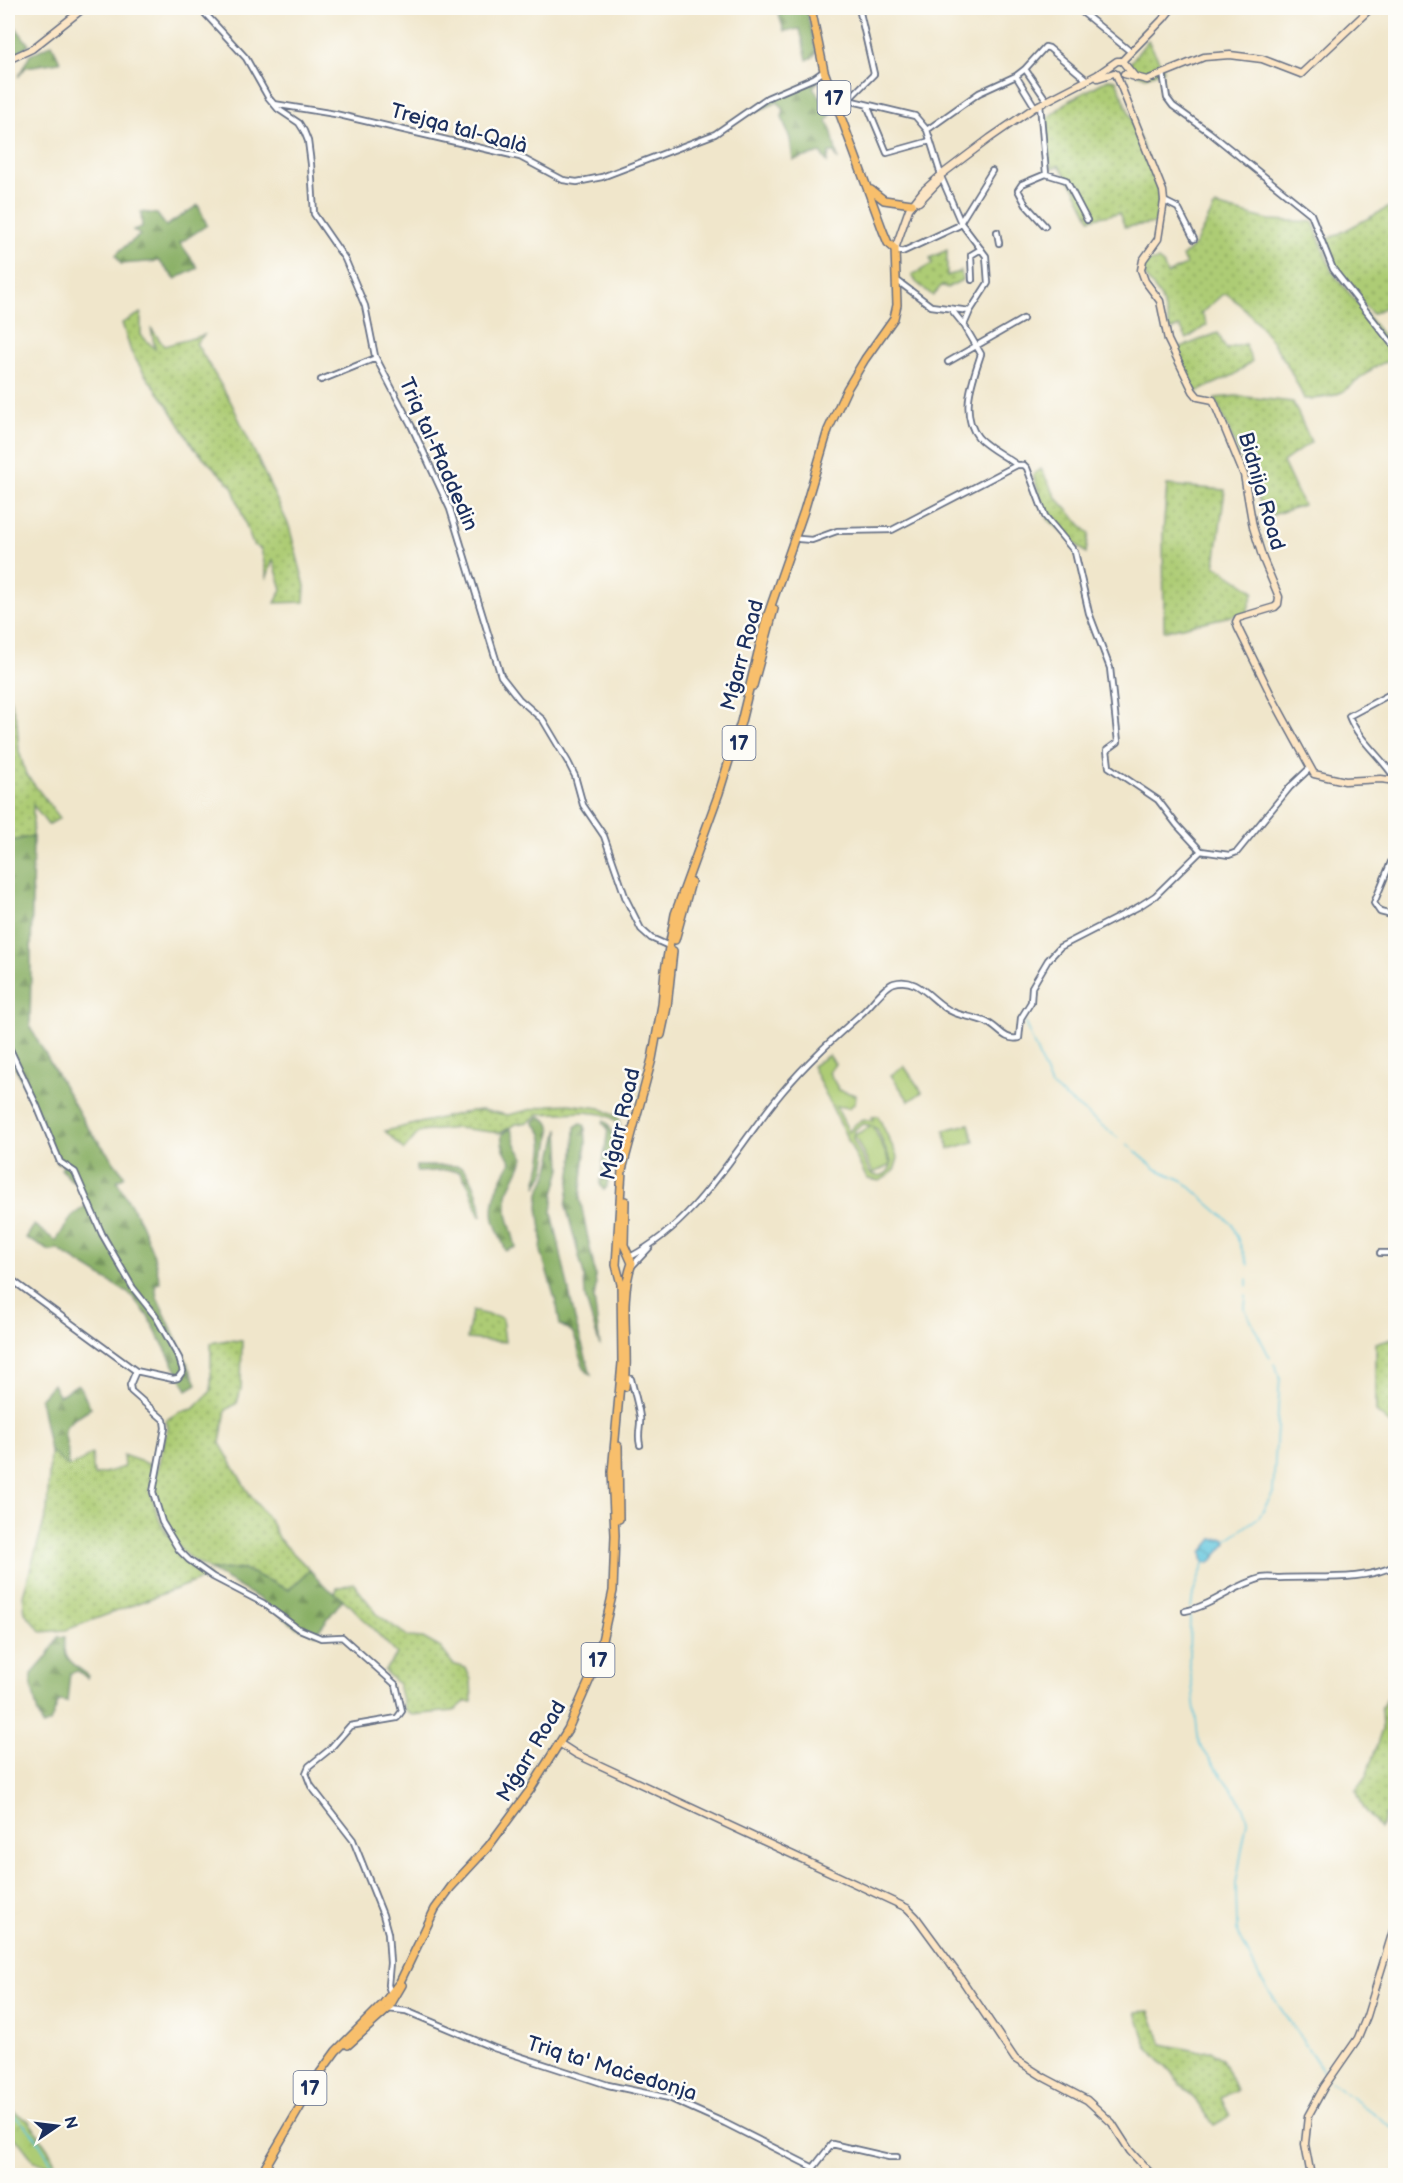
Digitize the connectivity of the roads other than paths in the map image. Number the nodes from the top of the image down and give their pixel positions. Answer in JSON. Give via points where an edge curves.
{"nodes":[{"id":1,"x":84,"y":8,"type":"edge"},
{"id":2,"x":200,"y":8,"type":"edge"},
{"id":3,"x":811,"y":8,"type":"edge"},
{"id":4,"x":859,"y":8,"type":"edge"},
{"id":5,"x":1079,"y":8,"type":"edge"},
{"id":6,"x":1172,"y":8,"type":"edge"},
{"id":7,"x":1371,"y":8,"type":"edge"},
{"id":8,"x":1131,"y":52,"type":"junction"},
{"id":9,"x":8,"y":60,"type":"edge"},
{"id":10,"x":1113,"y":64,"type":"junction"},
{"id":11,"x":1125,"y":64,"type":"junction"},
{"id":12,"x":1025,"y":69,"type":"junction"},
{"id":13,"x":824,"y":71,"type":"junction"},
{"id":14,"x":1163,"y":73,"type":"junction"},
{"id":15,"x":1119,"y":74,"type":"junction"},
{"id":16,"x":1016,"y":76,"type":"junction"},
{"id":17,"x":1136,"y":78,"type":"junction"},
{"id":18,"x":1087,"y":80,"type":"junction"},
{"id":19,"x":848,"y":100,"type":"junction"},
{"id":20,"x":1047,"y":100,"type":"junction"},
{"id":21,"x":835,"y":102,"type":"junction"},
{"id":22,"x":274,"y":104,"type":"junction"},
{"id":23,"x":867,"y":105,"type":"junction"},
{"id":24,"x":1039,"y":106,"type":"junction"},
{"id":25,"x":927,"y":130,"type":"junction"},
{"id":26,"x":930,"y":141,"type":"junction"},
{"id":27,"x":992,"y":171,"type":"dead end"},
{"id":28,"x":1046,"y":174,"type":"junction"},
{"id":29,"x":942,"y":177,"type":"junction"},
{"id":30,"x":867,"y":186,"type":"junction"},
{"id":31,"x":884,"y":200,"type":"junction"},
{"id":32,"x":1164,"y":201,"type":"junction"},
{"id":33,"x":912,"y":204,"type":"junction"},
{"id":34,"x":875,"y":209,"type":"junction"},
{"id":35,"x":1087,"y":220,"type":"dead end"},
{"id":36,"x":961,"y":223,"type":"junction"},
{"id":37,"x":1044,"y":226,"type":"dead end"},
{"id":38,"x":997,"y":232,"type":"dead end"},
{"id":39,"x":1194,"y":239,"type":"dead end"},
{"id":40,"x":999,"y":243,"type":"dead end"},
{"id":41,"x":981,"y":249,"type":"junction"},
{"id":42,"x":896,"y":250,"type":"junction"},
{"id":43,"x":972,"y":280,"type":"dead end"},
{"id":44,"x":899,"y":282,"type":"junction"},
{"id":45,"x":951,"y":309,"type":"junction"},
{"id":46,"x":970,"y":310,"type":"junction"},
{"id":47,"x":1023,"y":319,"type":"dead end"},
{"id":48,"x":964,"y":325,"type":"junction"},
{"id":49,"x":975,"y":346,"type":"junction"},
{"id":50,"x":1395,"y":349,"type":"edge"},
{"id":51,"x":376,"y":358,"type":"junction"},
{"id":52,"x":948,"y":362,"type":"dead end"},
{"id":53,"x":321,"y":380,"type":"dead end"},
{"id":54,"x":1017,"y":465,"type":"junction"},
{"id":55,"x":799,"y":538,"type":"junction"},
{"id":56,"x":1395,"y":692,"type":"edge"},
{"id":57,"x":1309,"y":769,"type":"junction"},
{"id":58,"x":1395,"y":781,"type":"edge"},
{"id":59,"x":1395,"y":850,"type":"edge"},
{"id":60,"x":1201,"y":851,"type":"junction"},
{"id":61,"x":1395,"y":916,"type":"edge"},
{"id":62,"x":669,"y":946,"type":"junction"},
{"id":63,"x":8,"y":1046,"type":"edge"},
{"id":64,"x":624,"y":1239,"type":"junction"},
{"id":65,"x":655,"y":1241,"type":"junction"},
{"id":66,"x":638,"y":1253,"type":"junction"},
{"id":67,"x":1380,"y":1253,"type":"dead end"},
{"id":68,"x":1395,"y":1253,"type":"edge"},
{"id":69,"x":629,"y":1256,"type":"junction"},
{"id":70,"x":618,"y":1259,"type":"junction"},
{"id":71,"x":618,"y":1268,"type":"junction"},
{"id":72,"x":630,"y":1268,"type":"junction"},
{"id":73,"x":8,"y":1277,"type":"edge"},
{"id":74,"x":135,"y":1373,"type":"junction"},
{"id":75,"x":626,"y":1378,"type":"junction"},
{"id":76,"x":640,"y":1445,"type":"dead end"},
{"id":77,"x":1395,"y":1566,"type":"edge"},
{"id":78,"x":1185,"y":1611,"type":"dead end"},
{"id":79,"x":562,"y":1745,"type":"junction"},
{"id":80,"x":1395,"y":1921,"type":"edge"},
{"id":81,"x":392,"y":1997,"type":"junction"},
{"id":82,"x":388,"y":2009,"type":"junction"},
{"id":83,"x":398,"y":2009,"type":"junction"},
{"id":84,"x":897,"y":2157,"type":"dead end"},
{"id":85,"x":812,"y":2167,"type":"junction"},
{"id":86,"x":262,"y":2175,"type":"edge"},
{"id":87,"x":807,"y":2175,"type":"edge"},
{"id":88,"x":1153,"y":2175,"type":"edge"},
{"id":89,"x":1311,"y":2175,"type":"edge"}],
"edges":[{"from":1,"to":9,"type":"street","via":[[32,49]]},
{"from":2,"to":22,"type":"street","name":"Triq tal-Ħaddedin","via":[[246,58]]},
{"from":3,"to":13,"type":"main road","number":"17"},
{"from":4,"to":19,"type":"street","via":[[874,74]]},
{"from":5,"to":8,"type":"street"},
{"from":6,"to":8,"type":"street"},
{"from":7,"to":14,"type":"street","via":[[1301,74],[1262,59],[1230,55],[1204,57]]},
{"from":8,"to":11,"type":"street"},
{"from":10,"to":11,"type":"street"},
{"from":10,"to":15,"type":"street","name":"Bidnija Road"},
{"from":10,"to":18,"type":"street"},
{"from":11,"to":15,"type":"street"},
{"from":11,"to":17,"type":"street"},
{"from":12,"to":16,"type":"street"},
{"from":12,"to":18,"type":"street","via":[[1049,48]]},
{"from":12,"to":20,"type":"street"},
{"from":13,"to":21,"type":"main road","number":"17"},
{"from":13,"to":22,"type":"street","name":"Trejqa tal-Qalà","via":[[767,98],[715,134],[602,177],[577,182],[563,180],[520,157],[335,114]]},
{"from":14,"to":17,"type":"street","via":[[1147,80]]},
{"from":14,"to":50,"type":"street","via":[[1167,98],[1173,106],[1311,214],[1332,269]]},
{"from":15,"to":17,"type":"street"},
{"from":15,"to":24,"type":"street","via":[[1102,76]]},
{"from":15,"to":32,"type":"street","name":"Bidnija Road"},
{"from":16,"to":24,"type":"street"},
{"from":16,"to":25,"type":"street","via":[[979,93]]},
{"from":18,"to":20,"type":"street"},
{"from":19,"to":21,"type":"street"},
{"from":19,"to":23,"type":"street"},
{"from":20,"to":24,"type":"street"},
{"from":21,"to":30,"type":"main road","number":"17"},
{"from":22,"to":51,"type":"street","name":"Triq tal-Ħaddedin","via":[[304,130],[312,164],[314,214],[350,270],[365,306]]},
{"from":23,"to":25,"type":"street","via":[[915,116]]},
{"from":23,"to":26,"type":"street","via":[[887,153]]},
{"from":24,"to":28,"type":"street"},
{"from":24,"to":29,"type":"street","via":[[990,138]]},
{"from":25,"to":26,"type":"street"},
{"from":26,"to":29,"type":"street"},
{"from":27,"to":36,"type":"street"},
{"from":28,"to":35,"type":"street","via":[[1066,180]]},
{"from":28,"to":37,"type":"street","via":[[1022,184],[1018,190]]},
{"from":29,"to":33,"type":"street"},
{"from":29,"to":36,"type":"street"},
{"from":29,"to":42,"type":"street","via":[[908,216]]},
{"from":30,"to":31,"type":"main road","number":"17"},
{"from":30,"to":34,"type":"main road","number":"17"},
{"from":31,"to":33,"type":"main road"},
{"from":31,"to":34,"type":"main road"},
{"from":32,"to":39,"type":"street","via":[[1178,207]]},
{"from":32,"to":57,"type":"street","name":"Bidnija Road","via":[[1158,239],[1143,260],[1142,274],[1160,301],[1168,340],[1191,387],[1196,396],[1214,401],[1242,467],[1253,527],[1279,600],[1275,607],[1238,618],[1237,624]]},
{"from":33,"to":42,"type":"street","via":[[902,223]]},
{"from":34,"to":42,"type":"main road","number":"17","via":[[888,243]]},
{"from":36,"to":41,"type":"street"},
{"from":36,"to":42,"type":"street","via":[[902,252]]},
{"from":38,"to":40,"type":"street"},
{"from":41,"to":43,"type":"street","via":[[971,255]]},
{"from":41,"to":46,"type":"street","via":[[986,256],[988,283]]},
{"from":42,"to":44,"type":"main road","name":"Mġarr Road","number":"17"},
{"from":42,"to":62,"type":"main road","name":"Mġarr Road","number":"17","via":[[894,318],[847,389],[828,430],[766,620],[719,793],[675,914]]},
{"from":44,"to":45,"type":"street","via":[[931,306]]},
{"from":44,"to":55,"type":"main road","name":"Mġarr Road","number":"17","via":[[897,319],[851,391],[832,431]]},
{"from":45,"to":46,"type":"street"},
{"from":45,"to":48,"type":"street"},
{"from":46,"to":48,"type":"street"},
{"from":47,"to":49,"type":"street"},
{"from":48,"to":49,"type":"street"},
{"from":49,"to":52,"type":"street"},
{"from":49,"to":54,"type":"street","via":[[981,354],[969,393],[973,426],[979,438]]},
{"from":51,"to":53,"type":"street"},
{"from":51,"to":62,"type":"street","name":"Triq tal-Ħaddedin","via":[[450,509],[501,676],[543,720],[568,762],[583,805],[604,836],[640,929]]},
{"from":54,"to":55,"type":"street","via":[[892,530],[837,531],[812,540]]},
{"from":54,"to":60,"type":"street","via":[[1027,468],[1045,516],[1075,552],[1089,614],[1111,673],[1118,742],[1107,750],[1109,767],[1158,800]]},
{"from":55,"to":64,"type":"main road","name":"Mġarr Road","number":"17","via":[[776,600],[732,765],[673,947],[656,1060],[627,1171]]},
{"from":56,"to":58,"type":"street","via":[[1349,716]]},
{"from":57,"to":58,"type":"street","via":[[1314,774],[1345,781]]},
{"from":57,"to":60,"type":"street","via":[[1237,852],[1229,855]]},
{"from":59,"to":61,"type":"street","via":[[1374,903],[1380,912]]},
{"from":60,"to":65,"type":"street","via":[[1138,908],[1060,947],[1032,987],[1031,1002],[1021,1018],[1017,1039],[986,1022],[950,1011],[913,983],[893,983],[821,1048],[783,1091],[706,1194]]},
{"from":62,"to":70,"type":"main road","name":"Mġarr Road","number":"17","via":[[652,1059],[622,1170]]},
{"from":63,"to":74,"type":"street","via":[[60,1162],[75,1173],[102,1234],[133,1288],[156,1317],[183,1371],[173,1379]]},
{"from":64,"to":66,"type":"street","via":[[630,1250]]},
{"from":64,"to":69,"type":"main road","name":"Mġarr Road","number":"17"},
{"from":65,"to":66,"type":"street"},
{"from":65,"to":72,"type":"street"},
{"from":66,"to":69,"type":"street"},
{"from":67,"to":68,"type":"street"},
{"from":69,"to":70,"type":"main road"},
{"from":69,"to":72,"type":"main road","name":"Mġarr Road","number":"17"},
{"from":70,"to":71,"type":"main road","name":"Mġarr Road"},
{"from":71,"to":72,"type":"main road","via":[[624,1272]]},
{"from":71,"to":81,"type":"main road","name":"Mġarr Road","number":"17","via":[[622,1363],[612,1472],[613,1591],[597,1663],[568,1729],[549,1760],[510,1819],[435,1909]]},
{"from":72,"to":75,"type":"main road","name":"Mġarr Road","number":"17","via":[[626,1283]]},
{"from":73,"to":74,"type":"street"},
{"from":74,"to":81,"type":"street","via":[[131,1392],[164,1420],[153,1492],[162,1522],[179,1550],[213,1577],[263,1603],[294,1626],[321,1638],[342,1637],[397,1687],[402,1711],[397,1718],[350,1725],[306,1773],[310,1785],[353,1840],[383,1915]]},
{"from":75,"to":76,"type":"street","via":[[631,1379],[639,1414]]},
{"from":75,"to":79,"type":"main road","name":"Mġarr Road","number":"17","via":[[618,1447],[620,1544],[616,1600],[592,1686]]},
{"from":77,"to":78,"type":"street","via":[[1337,1577],[1263,1578]]},
{"from":79,"to":81,"type":"main road","name":"Mġarr Road","number":"17","via":[[515,1819],[438,1910]]},
{"from":79,"to":88,"type":"street","via":[[907,1908],[960,1977],[1015,2060],[1087,2100],[1112,2123],[1130,2151]]},
{"from":80,"to":89,"type":"street","via":[[1358,2038],[1308,2115],[1305,2144]]},
{"from":81,"to":82,"type":"main road","name":"Mġarr Road","number":"17"},
{"from":81,"to":83,"type":"street"},
{"from":81,"to":86,"type":"main road","name":"Mġarr Road","number":"17","via":[[324,2066]]},
{"from":82,"to":83,"type":"street"},
{"from":82,"to":86,"type":"main road","name":"Mġarr Road","number":"17","via":[[329,2067]]},
{"from":83,"to":85,"type":"street","name":"Triq ta' Maċedonja","via":[[494,2048],[608,2085],[669,2098]]},
{"from":84,"to":85,"type":"street","via":[[832,2144]]},
{"from":85,"to":87,"type":"street"}]}
